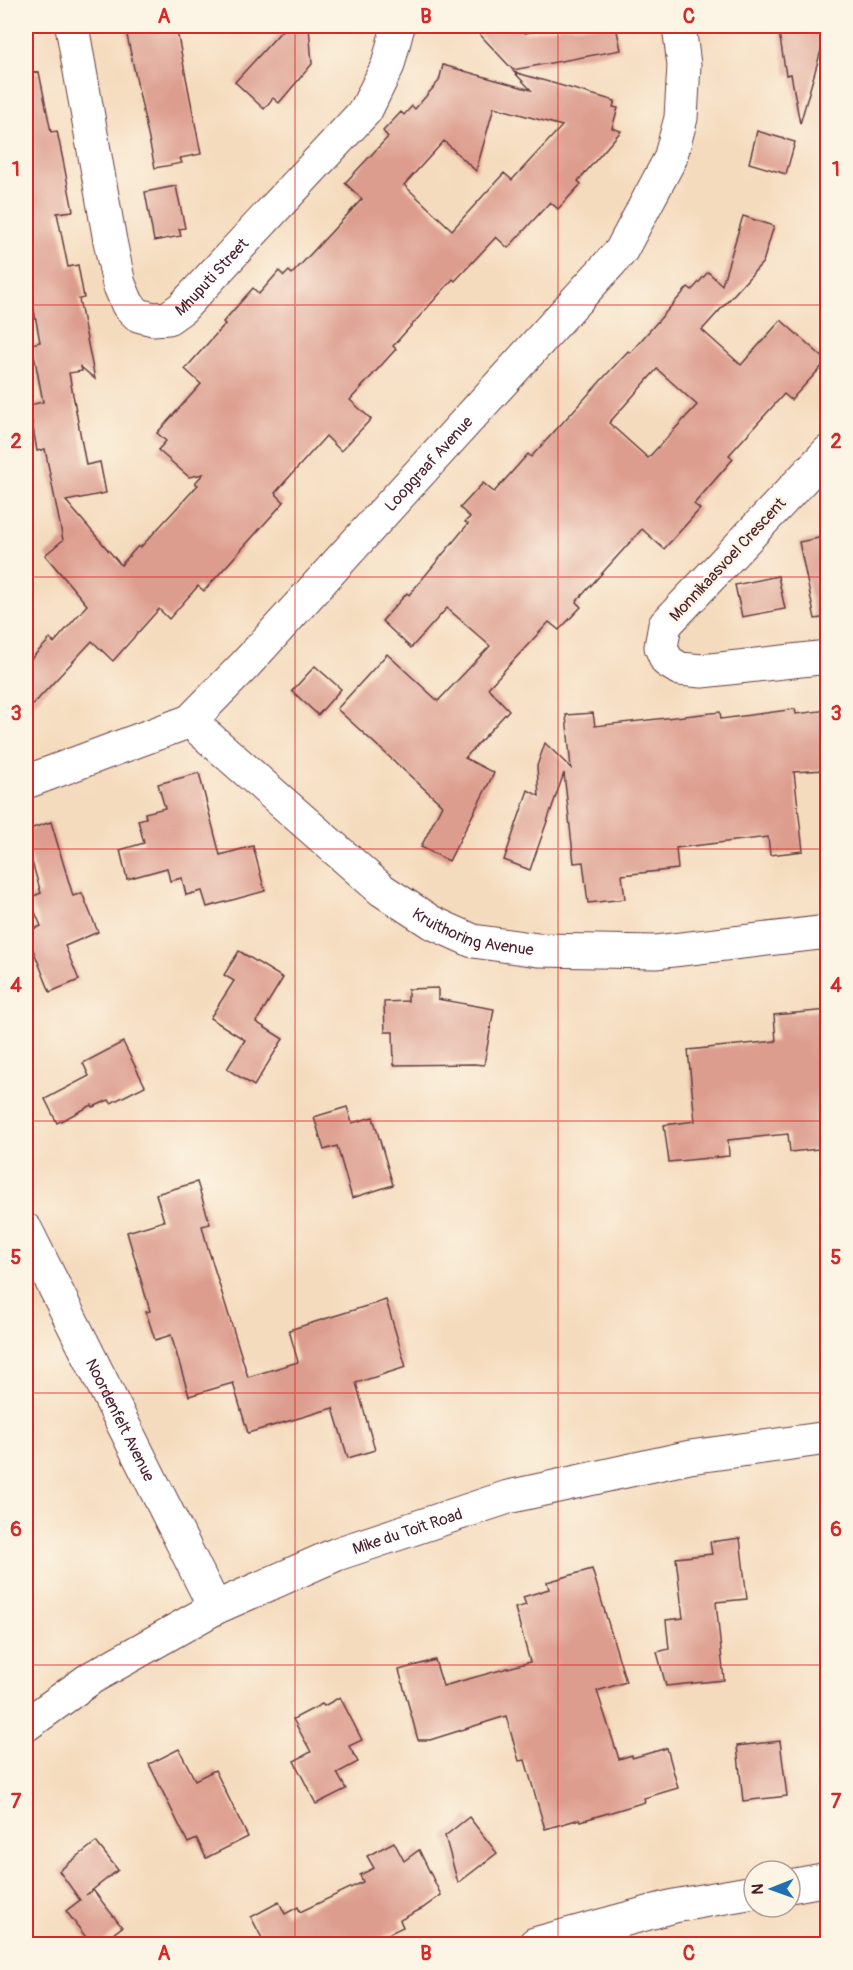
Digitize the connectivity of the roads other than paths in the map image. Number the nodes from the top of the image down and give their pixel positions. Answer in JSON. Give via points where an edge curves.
{"nodes":[{"id":1,"x":72,"y":26,"type":"edge"},
{"id":2,"x":398,"y":26,"type":"edge"},
{"id":3,"x":679,"y":26,"type":"edge"},
{"id":4,"x":828,"y":452,"type":"edge"},
{"id":5,"x":828,"y":657,"type":"edge"},
{"id":6,"x":190,"y":721,"type":"junction"},
{"id":7,"x":26,"y":782,"type":"edge"},
{"id":8,"x":828,"y":932,"type":"edge"},
{"id":9,"x":26,"y":1230,"type":"edge"},
{"id":10,"x":828,"y":1438,"type":"edge"},
{"id":11,"x":215,"y":1608,"type":"junction"},
{"id":12,"x":26,"y":1725,"type":"edge"},
{"id":13,"x":828,"y":1879,"type":"edge"},
{"id":14,"x":802,"y":1884,"type":"edge"},
{"id":15,"x":742,"y":1894,"type":"edge"},
{"id":16,"x":535,"y":1944,"type":"edge"}],
"edges":[{"from":1,"to":2,"type":"street","name":"Mhuputi Street","via":[[119,284],[128,305],[138,315],[153,319],[168,318],[182,308],[366,110],[388,65]]},
{"from":3,"to":6,"type":"street","name":"Loopgraaf Avenue","via":[[684,65],[681,118],[670,159],[621,251]]},
{"from":4,"to":5,"type":"street","name":"Monnikaasvoel Crescent","via":[[665,626],[661,647],[667,660],[680,669],[702,671]]},
{"from":6,"to":7,"type":"street","name":"Loopgraaf Avenue"},
{"from":6,"to":8,"type":"street","name":"Kruithoring Avenue","via":[[382,890],[431,922],[473,941],[538,950],[656,952]]},
{"from":9,"to":11,"type":"street","name":"Noordenfelt Avenue"},
{"from":10,"to":11,"type":"street","name":"Mike du Toit Road","via":[[690,1457],[508,1497],[337,1554]]},
{"from":11,"to":12,"type":"street","name":"Mike du Toit Road","via":[[91,1678]]},
{"from":13,"to":14,"type":"street"},
{"from":15,"to":16,"type":"street","via":[[674,1906]]}]}
